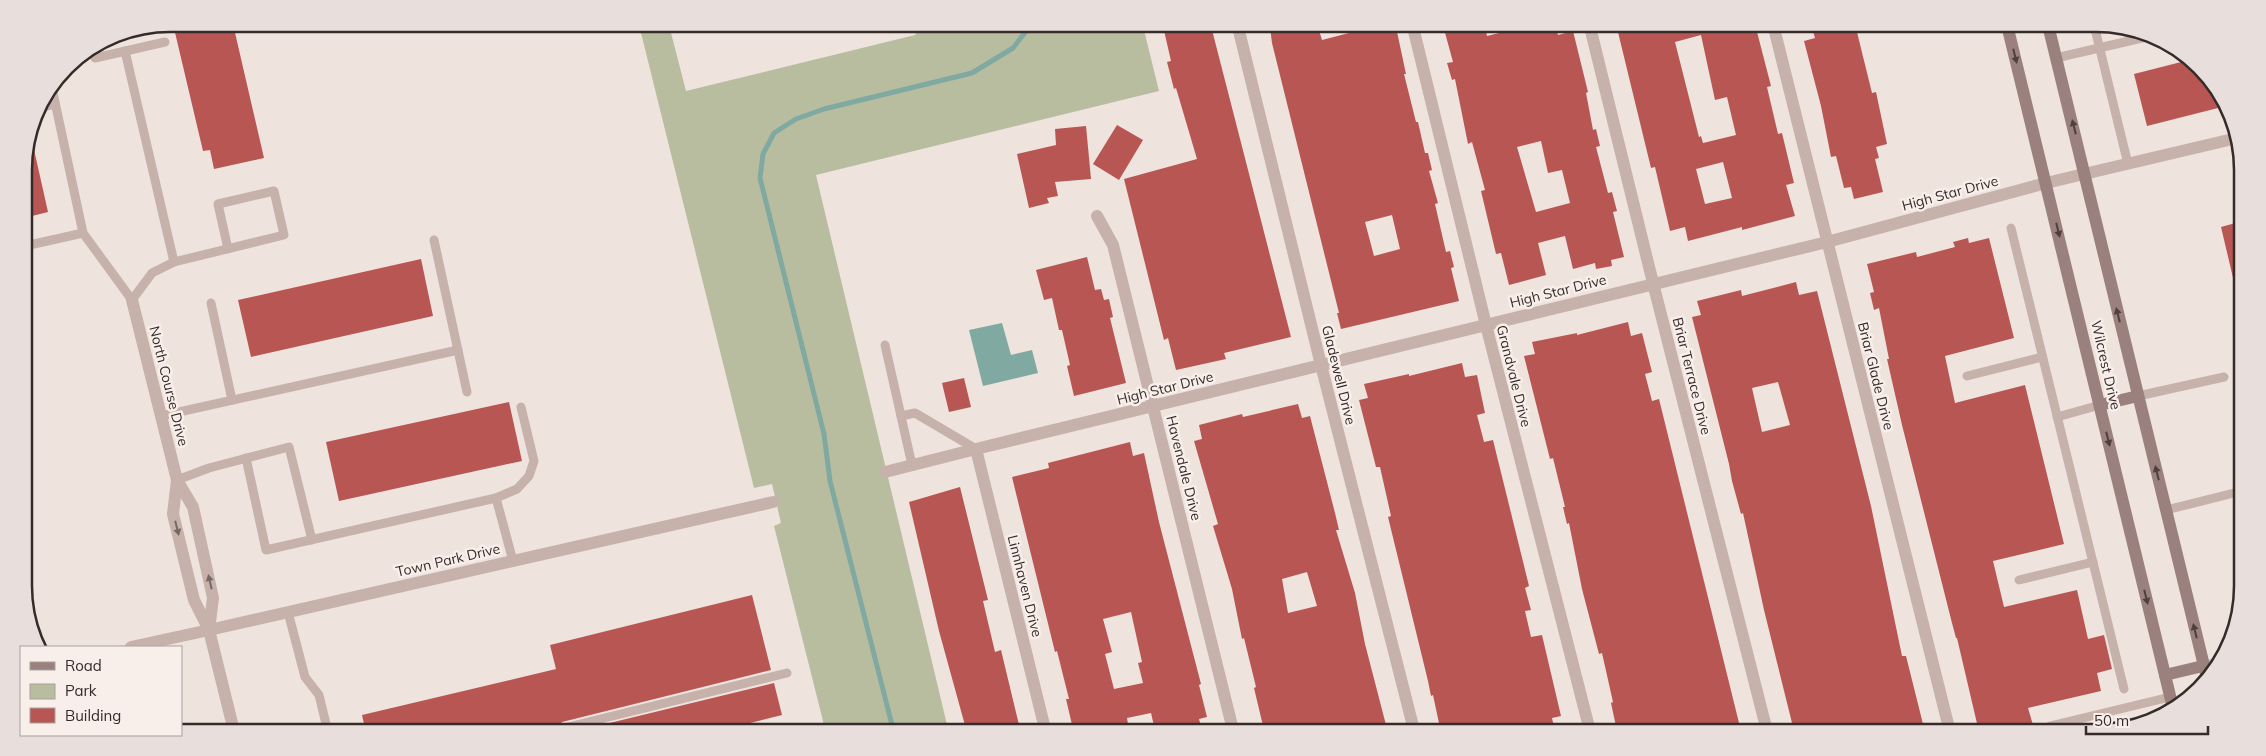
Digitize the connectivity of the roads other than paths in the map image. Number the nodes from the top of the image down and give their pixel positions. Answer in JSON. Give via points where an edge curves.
{"nodes":[{"id":1,"x":1240,"y":33,"type":"edge"},
{"id":2,"x":1414,"y":33,"type":"edge"},
{"id":3,"x":1591,"y":33,"type":"edge"},
{"id":4,"x":1775,"y":33,"type":"edge"},
{"id":5,"x":2009,"y":33,"type":"edge"},
{"id":6,"x":2050,"y":33,"type":"edge"},
{"id":7,"x":2095,"y":33,"type":"edge"},
{"id":8,"x":2137,"y":39,"type":"edge"},
{"id":9,"x":165,"y":42,"type":"dead end"},
{"id":10,"x":2099,"y":48,"type":"junction"},
{"id":11,"x":125,"y":51,"type":"junction"},
{"id":12,"x":95,"y":58,"type":"dead end"},
{"id":13,"x":2056,"y":58,"type":"junction"},
{"id":14,"x":54,"y":98,"type":"edge"},
{"id":15,"x":55,"y":104,"type":"junction"},
{"id":16,"x":49,"y":105,"type":"edge"},
{"id":17,"x":2230,"y":140,"type":"edge"},
{"id":18,"x":2128,"y":164,"type":"junction"},
{"id":19,"x":2085,"y":175,"type":"junction"},
{"id":20,"x":2046,"y":183,"type":"junction"},
{"id":21,"x":1097,"y":216,"type":"dead end"},
{"id":22,"x":2011,"y":228,"type":"dead end"},
{"id":23,"x":84,"y":233,"type":"junction"},
{"id":24,"x":434,"y":240,"type":"dead end"},
{"id":25,"x":1827,"y":242,"type":"junction"},
{"id":26,"x":33,"y":244,"type":"edge"},
{"id":27,"x":228,"y":249,"type":"junction"},
{"id":28,"x":174,"y":262,"type":"junction"},
{"id":29,"x":1653,"y":283,"type":"junction"},
{"id":30,"x":132,"y":300,"type":"junction"},
{"id":31,"x":211,"y":303,"type":"dead end"},
{"id":32,"x":1486,"y":325,"type":"junction"},
{"id":33,"x":885,"y":345,"type":"dead end"},
{"id":34,"x":458,"y":350,"type":"junction"},
{"id":35,"x":2042,"y":357,"type":"junction"},
{"id":36,"x":1321,"y":365,"type":"junction"},
{"id":37,"x":1967,"y":376,"type":"dead end"},
{"id":38,"x":2224,"y":377,"type":"dead end"},
{"id":39,"x":467,"y":392,"type":"dead end"},
{"id":40,"x":2138,"y":396,"type":"junction"},
{"id":41,"x":232,"y":400,"type":"junction"},
{"id":42,"x":2100,"y":405,"type":"junction"},
{"id":43,"x":520,"y":407,"type":"dead end"},
{"id":44,"x":1154,"y":407,"type":"junction"},
{"id":45,"x":161,"y":416,"type":"junction"},
{"id":46,"x":901,"y":416,"type":"junction"},
{"id":47,"x":2057,"y":417,"type":"junction"},
{"id":48,"x":976,"y":449,"type":"junction"},
{"id":49,"x":246,"y":458,"type":"junction"},
{"id":50,"x":912,"y":465,"type":"junction"},
{"id":51,"x":885,"y":472,"type":"dead end"},
{"id":52,"x":176,"y":480,"type":"junction"},
{"id":53,"x":2234,"y":493,"type":"edge"},
{"id":54,"x":496,"y":498,"type":"junction"},
{"id":55,"x":773,"y":502,"type":"dead end"},
{"id":56,"x":2166,"y":510,"type":"junction"},
{"id":57,"x":312,"y":540,"type":"junction"},
{"id":58,"x":513,"y":561,"type":"junction"},
{"id":59,"x":2093,"y":562,"type":"junction"},
{"id":60,"x":2019,"y":580,"type":"dead end"},
{"id":61,"x":288,"y":612,"type":"junction"},
{"id":62,"x":209,"y":630,"type":"junction"},
{"id":63,"x":135,"y":646,"type":"edge"},
{"id":64,"x":2208,"y":665,"type":"edge"},
{"id":65,"x":2204,"y":666,"type":"junction"},
{"id":66,"x":787,"y":673,"type":"dead end"},
{"id":67,"x":2165,"y":675,"type":"junction"},
{"id":68,"x":2124,"y":689,"type":"dead end"},
{"id":69,"x":2172,"y":700,"type":"edge"},
{"id":70,"x":2167,"y":703,"type":"edge"},
{"id":71,"x":1231,"y":723,"type":"edge"},
{"id":72,"x":1412,"y":723,"type":"edge"},
{"id":73,"x":1588,"y":723,"type":"edge"},
{"id":74,"x":1765,"y":723,"type":"edge"},
{"id":75,"x":1948,"y":723,"type":"edge"},
{"id":76,"x":2065,"y":723,"type":"edge"},
{"id":77,"x":232,"y":724,"type":"edge"},
{"id":78,"x":326,"y":724,"type":"edge"},
{"id":79,"x":581,"y":724,"type":"edge"},
{"id":80,"x":1044,"y":724,"type":"edge"}],
"edges":[{"from":1,"to":36,"type":"street","name":"Gladewell Drive"},
{"from":2,"to":32,"type":"street","name":"Grandvale Drive"},
{"from":3,"to":29,"type":"street","name":"Briar Terrace Drive"},
{"from":4,"to":25,"type":"street","name":"Briar Glade Drive"},
{"from":5,"to":20,"type":"main road","name":"Wilcrest Drive","one_way":true},
{"from":6,"to":13,"type":"main road","name":"Wilcrest Drive"},
{"from":7,"to":10,"type":"lane"},
{"from":8,"to":10,"type":"lane"},
{"from":9,"to":11,"type":"lane"},
{"from":10,"to":13,"type":"lane"},
{"from":10,"to":18,"type":"lane"},
{"from":11,"to":12,"type":"lane"},
{"from":11,"to":28,"type":"lane"},
{"from":19,"to":13,"type":"main road","name":"Wilcrest Drive","one_way":true},
{"from":14,"to":15,"type":"lane"},
{"from":15,"to":16,"type":"lane"},
{"from":15,"to":23,"type":"lane"},
{"from":17,"to":18,"type":"street","name":"High Star Drive"},
{"from":18,"to":19,"type":"street","name":"High Star Drive"},
{"from":19,"to":20,"type":"street","name":"High Star Drive"},
{"from":40,"to":19,"type":"main road","name":"Wilcrest Drive","one_way":true},
{"from":20,"to":25,"type":"street","name":"High Star Drive"},
{"from":20,"to":42,"type":"main road","name":"Wilcrest Drive","one_way":true},
{"from":21,"to":44,"type":"street","name":"Havendale Drive","via":[[1113,245]]},
{"from":22,"to":35,"type":"lane"},
{"from":23,"to":26,"type":"lane"},
{"from":23,"to":30,"type":"lane"},
{"from":24,"to":34,"type":"lane"},
{"from":25,"to":29,"type":"street","name":"High Star Drive"},
{"from":25,"to":75,"type":"street","name":"Briar Glade Drive"},
{"from":27,"to":27,"type":"lane","via":[[284,235],[274,191],[218,204]]},
{"from":27,"to":28,"type":"lane"},
{"from":28,"to":30,"type":"lane","via":[[152,273]]},
{"from":29,"to":32,"type":"street","name":"High Star Drive"},
{"from":29,"to":74,"type":"street","name":"Briar Terrace Drive"},
{"from":30,"to":45,"type":"street","name":"North Course Drive"},
{"from":31,"to":41,"type":"lane"},
{"from":32,"to":36,"type":"street","name":"High Star Drive"},
{"from":32,"to":73,"type":"street","name":"Grandvale Drive"},
{"from":33,"to":46,"type":"lane"},
{"from":34,"to":39,"type":"lane"},
{"from":34,"to":41,"type":"lane"},
{"from":35,"to":37,"type":"lane"},
{"from":35,"to":47,"type":"lane"},
{"from":36,"to":44,"type":"street","name":"High Star Drive"},
{"from":36,"to":72,"type":"street","name":"Gladewell Drive"},
{"from":38,"to":40,"type":"lane"},
{"from":40,"to":42,"type":"main road"},
{"from":56,"to":40,"type":"main road","name":"Wilcrest Drive","one_way":true},
{"from":41,"to":45,"type":"lane"},
{"from":42,"to":47,"type":"lane"},
{"from":42,"to":67,"type":"main road","name":"Wilcrest Drive","one_way":true},
{"from":43,"to":54,"type":"lane","via":[[534,461],[529,476],[517,489]]},
{"from":44,"to":48,"type":"street","name":"High Star Drive"},
{"from":44,"to":71,"type":"street","name":"Havendale Drive"},
{"from":45,"to":52,"type":"street","name":"North Course Drive"},
{"from":46,"to":48,"type":"lane","via":[[915,412]]},
{"from":46,"to":50,"type":"lane"},
{"from":47,"to":59,"type":"lane"},
{"from":48,"to":50,"type":"street","name":"High Star Drive"},
{"from":48,"to":80,"type":"street","name":"Linnhaven Drive"},
{"from":49,"to":52,"type":"lane"},
{"from":49,"to":57,"type":"lane","via":[[266,550]]},
{"from":49,"to":57,"type":"lane","via":[[289,446]]},
{"from":50,"to":51,"type":"street","name":"High Star Drive"},
{"from":52,"to":62,"type":"street","name":"North Course Drive","one_way":true,"via":[[173,514],[194,600]]},
{"from":62,"to":52,"type":"street","name":"North Course Drive","one_way":true,"via":[[214,598],[193,507]]},
{"from":53,"to":56,"type":"lane"},
{"from":54,"to":57,"type":"lane"},
{"from":54,"to":58,"type":"lane"},
{"from":55,"to":58,"type":"street","name":"Town Park Drive"},
{"from":65,"to":56,"type":"main road","name":"Wilcrest Drive","one_way":true},
{"from":58,"to":61,"type":"street","name":"Town Park Drive"},
{"from":59,"to":60,"type":"lane"},
{"from":59,"to":68,"type":"lane"},
{"from":61,"to":62,"type":"street","name":"Town Park Drive"},
{"from":61,"to":78,"type":"lane","via":[[305,677],[319,695]]},
{"from":62,"to":63,"type":"street","name":"Town Park Drive"},
{"from":62,"to":77,"type":"street","name":"North Course Drive"},
{"from":64,"to":65,"type":"lane"},
{"from":65,"to":67,"type":"main road"},
{"from":66,"to":79,"type":"lane"},
{"from":67,"to":69,"type":"main road","name":"Wilcrest Drive"},
{"from":70,"to":76,"type":"lane"}]}
